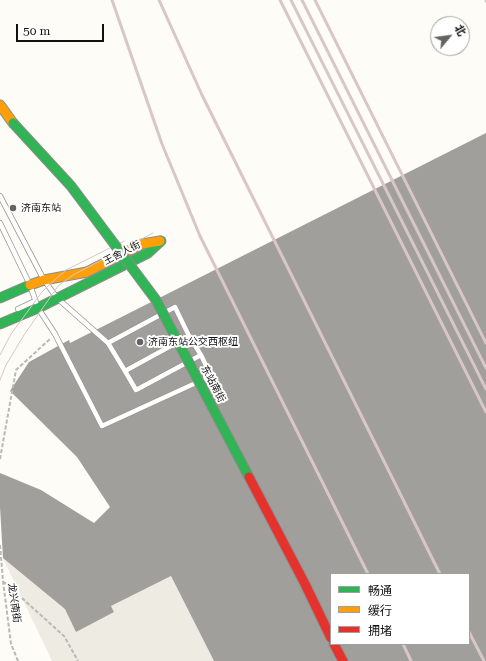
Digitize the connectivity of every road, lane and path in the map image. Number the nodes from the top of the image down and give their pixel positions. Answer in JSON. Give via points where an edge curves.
{"nodes":[{"id":1,"x":0,"y":105,"type":"edge"},
{"id":2,"x":0,"y":111,"type":"edge"},
{"id":3,"x":13,"y":123,"type":"junction"},
{"id":4,"x":0,"y":196,"type":"edge"},
{"id":5,"x":0,"y":223,"type":"edge"},
{"id":6,"x":44,"y":280,"type":"junction"},
{"id":7,"x":30,"y":285,"type":"junction"},
{"id":8,"x":0,"y":298,"type":"edge"},
{"id":9,"x":57,"y":298,"type":"junction"},
{"id":10,"x":36,"y":304,"type":"junction"},
{"id":11,"x":14,"y":311,"type":"dead end"},
{"id":12,"x":0,"y":324,"type":"edge"},
{"id":13,"x":55,"y":334,"type":"junction"},
{"id":14,"x":189,"y":336,"type":"junction"},
{"id":15,"x":108,"y":342,"type":"junction"},
{"id":16,"x":201,"y":354,"type":"junction"},
{"id":17,"x":124,"y":371,"type":"junction"},
{"id":18,"x":0,"y":459,"type":"edge"},
{"id":19,"x":0,"y":545,"type":"edge"},
{"id":20,"x":3,"y":581,"type":"junction"},
{"id":21,"x":330,"y":636,"type":"edge"},
{"id":22,"x":334,"y":645,"type":"edge"},
{"id":23,"x":18,"y":661,"type":"edge"},
{"id":24,"x":78,"y":661,"type":"edge"},
{"id":25,"x":342,"y":661,"type":"edge"}],
"edges":[{"from":1,"to":3,"type":"street"},
{"from":2,"to":3,"type":"street"},
{"from":3,"to":21,"type":"street","name":"东站南街","bridge":true,"via":[[71,186],[156,300]]},
{"from":4,"to":6,"type":"lane"},
{"from":5,"to":7,"type":"lane"},
{"from":6,"to":7,"type":"street","name":"王舍人街"},
{"from":6,"to":9,"type":"lane"},
{"from":6,"to":9,"type":"street","name":"王舍人街","via":[[87,272],[142,244],[162,241],[148,252]]},
{"from":7,"to":8,"type":"street","name":"王舍人街"},
{"from":7,"to":10,"type":"lane"},
{"from":9,"to":10,"type":"street","name":"王舍人街"},
{"from":9,"to":15,"type":"lane"},
{"from":10,"to":11,"type":"lane"},
{"from":10,"to":12,"type":"street","name":"王舍人街"},
{"from":10,"to":13,"type":"lane"},
{"from":13,"to":16,"type":"lane","via":[[102,426],[211,376]]},
{"from":13,"to":18,"type":"path","via":[[16,370]]},
{"from":14,"to":15,"type":"lane","via":[[175,307]]},
{"from":14,"to":16,"type":"lane"},
{"from":14,"to":17,"type":"lane"},
{"from":15,"to":17,"type":"lane"},
{"from":16,"to":17,"type":"lane","via":[[136,390]]},
{"from":19,"to":20,"type":"path","name":"龙兴南街"},
{"from":20,"to":23,"type":"path","name":"龙兴南街","via":[[12,644]]},
{"from":20,"to":24,"type":"path","via":[[64,636]]},
{"from":22,"to":25,"type":"street"}]}
